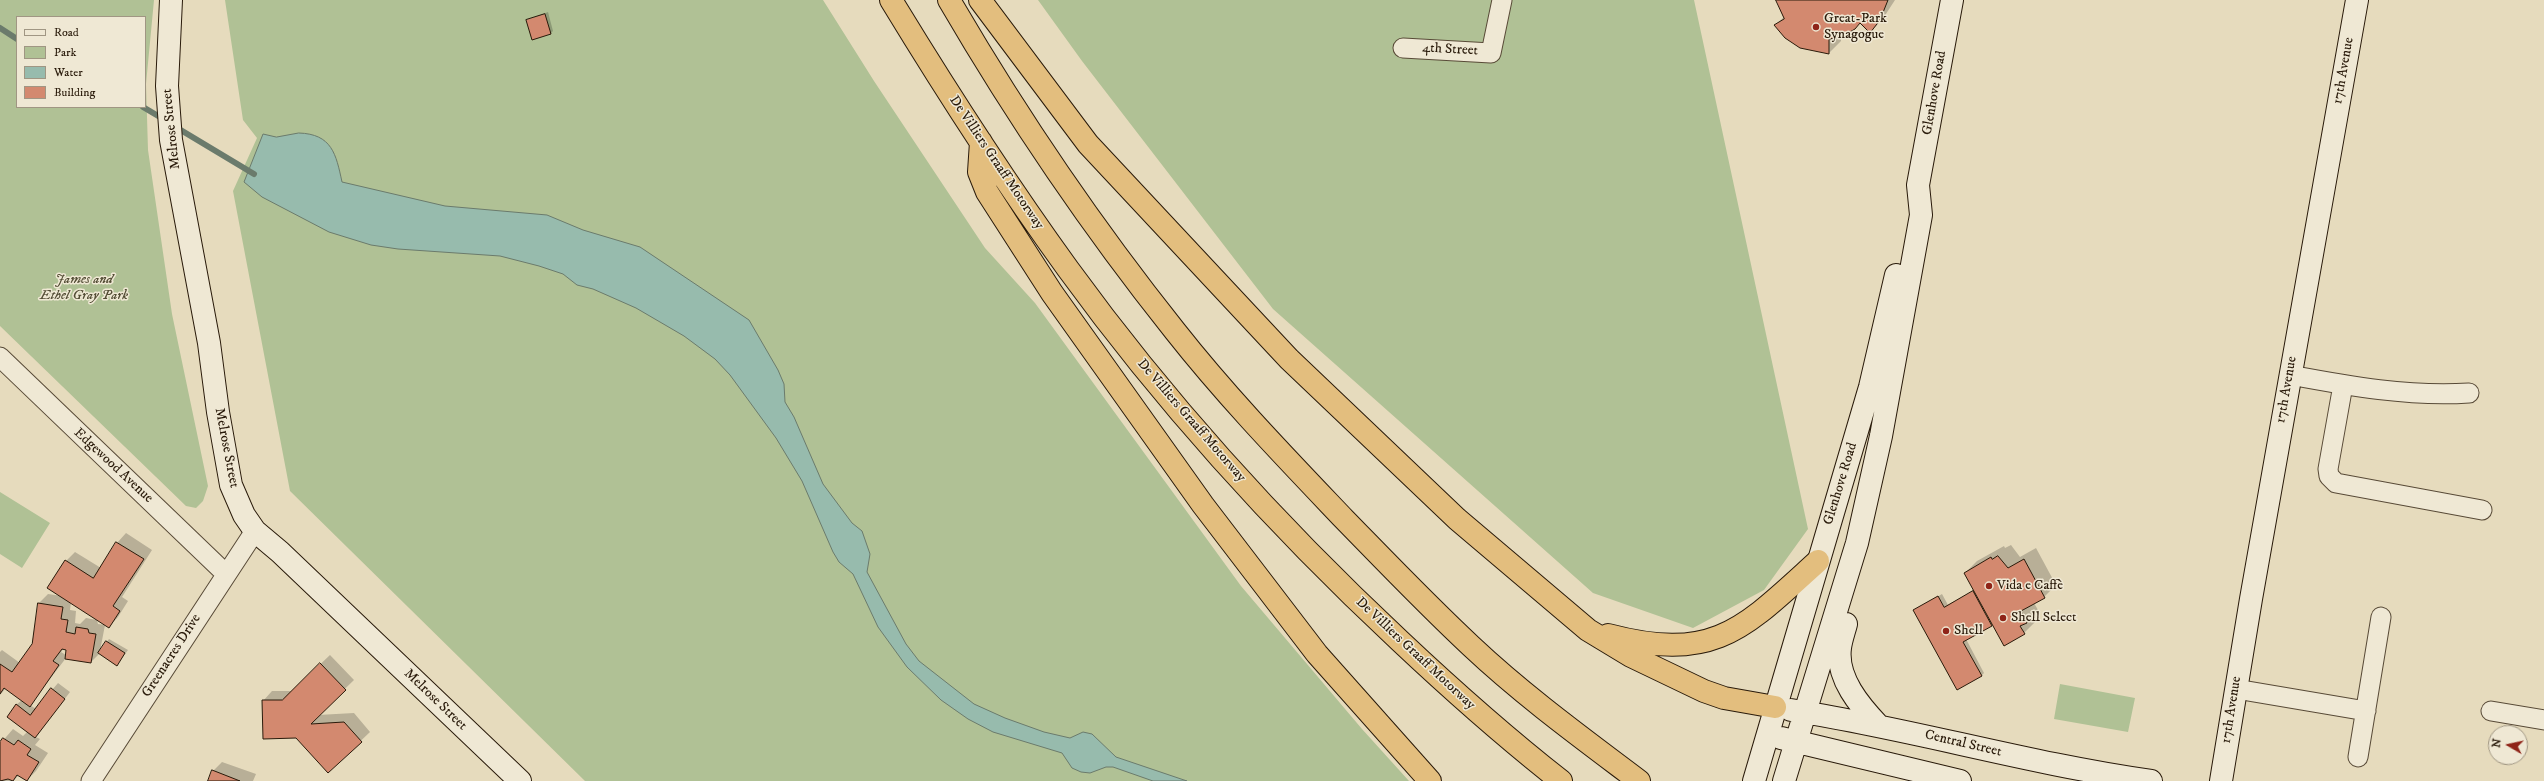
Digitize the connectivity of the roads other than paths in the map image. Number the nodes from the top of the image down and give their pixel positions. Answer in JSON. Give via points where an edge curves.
{"nodes":[{"id":1,"x":171,"y":0,"type":"edge"},
{"id":2,"x":891,"y":0,"type":"edge"},
{"id":3,"x":949,"y":0,"type":"edge"},
{"id":4,"x":980,"y":0,"type":"edge"},
{"id":5,"x":1502,"y":0,"type":"edge"},
{"id":6,"x":1952,"y":0,"type":"edge"},
{"id":7,"x":2356,"y":0,"type":"edge"},
{"id":8,"x":1403,"y":48,"type":"dead end"},
{"id":9,"x":981,"y":142,"type":"junction"},
{"id":10,"x":1918,"y":185,"type":"junction"},
{"id":11,"x":0,"y":357,"type":"edge"},
{"id":12,"x":2290,"y":375,"type":"junction"},
{"id":13,"x":2343,"y":385,"type":"junction"},
{"id":14,"x":2469,"y":393,"type":"dead end"},
{"id":15,"x":2482,"y":510,"type":"dead end"},
{"id":16,"x":255,"y":531,"type":"junction"},
{"id":17,"x":1818,"y":561,"type":"junction"},
{"id":18,"x":226,"y":574,"type":"junction"},
{"id":19,"x":1845,"y":585,"type":"junction"},
{"id":20,"x":2381,"y":617,"type":"dead end"},
{"id":21,"x":1588,"y":630,"type":"junction"},
{"id":22,"x":2236,"y":690,"type":"junction"},
{"id":23,"x":1775,"y":707,"type":"junction"},
{"id":24,"x":2366,"y":711,"type":"junction"},
{"id":25,"x":2491,"y":711,"type":"dead end"},
{"id":26,"x":1805,"y":712,"type":"junction"},
{"id":27,"x":2544,"y":720,"type":"edge"},
{"id":28,"x":1879,"y":726,"type":"junction"},
{"id":29,"x":1768,"y":734,"type":"junction"},
{"id":30,"x":1795,"y":744,"type":"junction"},
{"id":31,"x":2358,"y":757,"type":"dead end"},
{"id":32,"x":91,"y":781,"type":"edge"},
{"id":33,"x":520,"y":781,"type":"edge"},
{"id":34,"x":1430,"y":781,"type":"edge"},
{"id":35,"x":1561,"y":781,"type":"edge"},
{"id":36,"x":1639,"y":781,"type":"edge"},
{"id":37,"x":1754,"y":781,"type":"edge"},
{"id":38,"x":1784,"y":781,"type":"edge"},
{"id":39,"x":1960,"y":781,"type":"edge"},
{"id":40,"x":2151,"y":781,"type":"edge"},
{"id":41,"x":2221,"y":781,"type":"edge"}],
"edges":[{"from":1,"to":16,"type":"main road","name":"Melrose Street","via":[[167,86],[171,140],[209,343],[231,485],[244,515]]},
{"from":2,"to":9,"type":"highway","name":"De Villiers Graaff Motorway"},
{"from":3,"to":36,"type":"highway","via":[[984,60],[1057,170],[1131,273],[1176,332],[1283,455],[1471,646],[1557,718]]},
{"from":4,"to":21,"type":"highway","via":[[1088,144],[1289,359],[1457,519]]},
{"from":5,"to":8,"type":"street","name":"4th Street","via":[[1492,53]]},
{"from":6,"to":10,"type":"main road","name":"Glenhove Road"},
{"from":7,"to":12,"type":"main road","name":"17th Avenue"},
{"from":9,"to":34,"type":"highway","via":[[979,172],[987,192],[1052,293],[1203,505],[1317,654]]},
{"from":9,"to":35,"type":"highway","name":"De Villiers Graaff Motorway","via":[[1078,282],[1187,418],[1254,493],[1343,587],[1424,663],[1490,723]]},
{"from":10,"to":17,"type":"main road","name":"Glenhove Road","via":[[1908,204],[1894,283],[1870,387]]},
{"from":10,"to":19,"type":"main road","name":"Glenhove Road","via":[[1921,215],[1896,360],[1857,543]]},
{"from":11,"to":18,"type":"street","name":"Edgewood Avenue"},
{"from":12,"to":13,"type":"street"},
{"from":12,"to":22,"type":"main road","name":"17th Avenue"},
{"from":13,"to":14,"type":"street","via":[[2433,394]]},
{"from":13,"to":15,"type":"street","via":[[2328,469],[2329,476],[2336,483]]},
{"from":16,"to":18,"type":"street","name":"Greenacres Drive"},
{"from":16,"to":33,"type":"main road","name":"Melrose Street"},
{"from":17,"to":21,"type":"highway","via":[[1748,623],[1725,636],[1673,645],[1629,640]]},
{"from":17,"to":23,"type":"main road","name":"Glenhove Road"},
{"from":18,"to":32,"type":"street","name":"Greenacres Drive"},
{"from":19,"to":26,"type":"main road","name":"Glenhove Road"},
{"from":19,"to":28,"type":"main road","via":[[1848,604],[1840,661],[1851,691],[1861,707]]},
{"from":20,"to":24,"type":"street"},
{"from":21,"to":23,"type":"highway","via":[[1631,656],[1704,690],[1724,698]]},
{"from":22,"to":24,"type":"street"},
{"from":22,"to":41,"type":"main road","name":"17th Avenue"},
{"from":23,"to":26,"type":"main road","name":"Central Street"},
{"from":23,"to":29,"type":"main road","name":"Glenhove Road"},
{"from":24,"to":31,"type":"street"},
{"from":25,"to":27,"type":"street"},
{"from":26,"to":28,"type":"main road","name":"Central Street"},
{"from":26,"to":30,"type":"main road","name":"Glenhove Road"},
{"from":28,"to":40,"type":"main road","name":"Central Street","via":[[2012,755]]},
{"from":29,"to":30,"type":"main road"},
{"from":29,"to":37,"type":"main road","name":"Glenhove Road"},
{"from":30,"to":38,"type":"main road","name":"Glenhove Road"},
{"from":30,"to":39,"type":"main road"}]}
